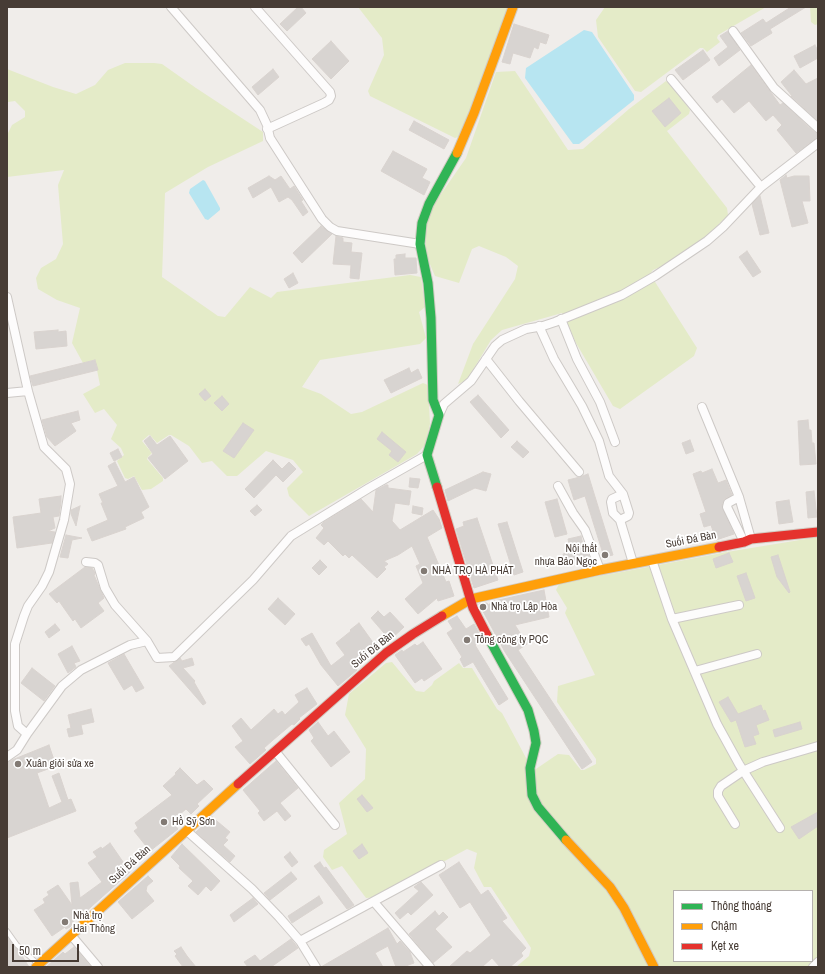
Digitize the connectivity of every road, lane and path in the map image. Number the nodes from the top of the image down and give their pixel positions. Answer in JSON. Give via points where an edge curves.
{"nodes":[{"id":1,"x":171,"y":7,"type":"edge"},
{"id":2,"x":255,"y":7,"type":"edge"},
{"id":3,"x":513,"y":7,"type":"edge"},
{"id":4,"x":733,"y":31,"type":"dead end"},
{"id":5,"x":671,"y":79,"type":"dead end"},
{"id":6,"x":818,"y":128,"type":"edge"},
{"id":7,"x":267,"y":129,"type":"junction"},
{"id":8,"x":818,"y":143,"type":"edge"},
{"id":9,"x":761,"y":187,"type":"junction"},
{"id":10,"x":420,"y":244,"type":"junction"},
{"id":11,"x":7,"y":297,"type":"edge"},
{"id":12,"x":561,"y":319,"type":"junction"},
{"id":13,"x":539,"y":326,"type":"junction"},
{"id":14,"x":486,"y":359,"type":"junction"},
{"id":15,"x":28,"y":391,"type":"junction"},
{"id":16,"x":7,"y":393,"type":"edge"},
{"id":17,"x":702,"y":407,"type":"dead end"},
{"id":18,"x":439,"y":415,"type":"junction"},
{"id":19,"x":615,"y":442,"type":"dead end"},
{"id":20,"x":426,"y":456,"type":"junction"},
{"id":21,"x":579,"y":472,"type":"dead end"},
{"id":22,"x":558,"y":486,"type":"dead end"},
{"id":23,"x":623,"y":494,"type":"junction"},
{"id":24,"x":738,"y":497,"type":"junction"},
{"id":25,"x":620,"y":520,"type":"junction"},
{"id":26,"x":818,"y":532,"type":"edge"},
{"id":27,"x":748,"y":541,"type":"junction"},
{"id":28,"x":652,"y":560,"type":"junction"},
{"id":29,"x":86,"y":562,"type":"dead end"},
{"id":30,"x":633,"y":563,"type":"junction"},
{"id":31,"x":600,"y":570,"type":"junction"},
{"id":32,"x":471,"y":599,"type":"junction"},
{"id":33,"x":739,"y":605,"type":"dead end"},
{"id":34,"x":672,"y":619,"type":"junction"},
{"id":35,"x":146,"y":641,"type":"junction"},
{"id":36,"x":757,"y":654,"type":"dead end"},
{"id":37,"x":695,"y":671,"type":"junction"},
{"id":38,"x":27,"y":734,"type":"junction"},
{"id":39,"x":818,"y":748,"type":"edge"},
{"id":40,"x":275,"y":751,"type":"junction"},
{"id":41,"x":7,"y":756,"type":"edge"},
{"id":42,"x":743,"y":771,"type":"junction"},
{"id":43,"x":735,"y":824,"type":"dead end"},
{"id":44,"x":335,"y":825,"type":"dead end"},
{"id":45,"x":780,"y":828,"type":"dead end"},
{"id":46,"x":187,"y":831,"type":"junction"},
{"id":47,"x":441,"y":865,"type":"dead end"},
{"id":48,"x":374,"y":902,"type":"junction"},
{"id":49,"x":7,"y":931,"type":"edge"},
{"id":50,"x":71,"y":935,"type":"junction"},
{"id":51,"x":300,"y":941,"type":"junction"},
{"id":52,"x":818,"y":962,"type":"edge"},
{"id":53,"x":37,"y":966,"type":"edge"},
{"id":54,"x":98,"y":967,"type":"edge"},
{"id":55,"x":316,"y":967,"type":"edge"},
{"id":56,"x":430,"y":967,"type":"edge"},
{"id":57,"x":654,"y":967,"type":"edge"},
{"id":58,"x":813,"y":967,"type":"edge"}],
"edges":[{"from":1,"to":7,"type":"street","via":[[251,99],[262,114]]},
{"from":2,"to":7,"type":"street","via":[[331,96],[324,103]]},
{"from":3,"to":10,"type":"street","via":[[474,113],[455,157],[429,204],[422,223]]},
{"from":4,"to":6,"type":"street","via":[[774,88]]},
{"from":5,"to":9,"type":"street"},
{"from":7,"to":10,"type":"street","via":[[270,138],[322,219],[330,227],[337,231]]},
{"from":8,"to":9,"type":"street"},
{"from":9,"to":12,"type":"street","via":[[723,227],[682,259],[622,295]]},
{"from":10,"to":18,"type":"street","via":[[428,283],[431,318],[433,400]]},
{"from":11,"to":15,"type":"street"},
{"from":12,"to":13,"type":"street"},
{"from":12,"to":19,"type":"street","via":[[577,359],[600,402]]},
{"from":13,"to":14,"type":"street","via":[[502,340]]},
{"from":13,"to":23,"type":"street","via":[[599,441],[609,476]]},
{"from":14,"to":18,"type":"street","via":[[471,381],[444,404]]},
{"from":14,"to":21,"type":"street"},
{"from":15,"to":16,"type":"street"},
{"from":15,"to":38,"type":"street","via":[[44,447],[66,469],[70,484],[64,520],[49,572],[28,606],[15,644],[15,711],[18,726]]},
{"from":17,"to":24,"type":"street"},
{"from":18,"to":20,"type":"street"},
{"from":20,"to":32,"type":"street"},
{"from":20,"to":35,"type":"street","via":[[290,536],[253,580],[174,657],[157,658]]},
{"from":22,"to":31,"type":"street","via":[[585,530]]},
{"from":23,"to":25,"type":"street","via":[[629,513]]},
{"from":23,"to":25,"type":"street","via":[[611,502],[613,513]]},
{"from":24,"to":27,"type":"street"},
{"from":24,"to":27,"type":"street","via":[[727,507]]},
{"from":25,"to":30,"type":"street"},
{"from":26,"to":27,"type":"street","name":"Suối Đá Bàn"},
{"from":27,"to":28,"type":"street","name":"Suối Đá Bàn"},
{"from":28,"to":30,"type":"street","name":"Suối Đá Bàn"},
{"from":28,"to":34,"type":"street"},
{"from":29,"to":35,"type":"street","via":[[98,565],[105,588],[115,605]]},
{"from":30,"to":31,"type":"street","name":"Suối Đá Bàn"},
{"from":31,"to":32,"type":"street","name":"Suối Đá Bàn"},
{"from":32,"to":40,"type":"street","name":"Suối Đá Bàn","via":[[386,652]]},
{"from":32,"to":57,"type":"street","via":[[476,614],[528,710],[536,743],[530,768],[532,795],[553,826],[610,887],[624,908]]},
{"from":33,"to":34,"type":"street"},
{"from":34,"to":37,"type":"street"},
{"from":35,"to":38,"type":"street","via":[[130,645],[73,676],[62,686]]},
{"from":36,"to":37,"type":"street"},
{"from":37,"to":42,"type":"street","via":[[717,724]]},
{"from":38,"to":41,"type":"street","via":[[17,750]]},
{"from":39,"to":42,"type":"street","via":[[763,762]]},
{"from":40,"to":44,"type":"street"},
{"from":40,"to":46,"type":"street","name":"Suối Đá Bàn"},
{"from":42,"to":43,"type":"street","via":[[721,786],[718,791],[718,796]]},
{"from":42,"to":45,"type":"street"},
{"from":46,"to":50,"type":"street","name":"Suối Đá Bàn"},
{"from":46,"to":51,"type":"street","via":[[252,889]]},
{"from":47,"to":48,"type":"street"},
{"from":48,"to":51,"type":"street"},
{"from":48,"to":56,"type":"street"},
{"from":49,"to":53,"type":"lane"},
{"from":50,"to":53,"type":"street","name":"Suối Đá Bàn"},
{"from":50,"to":54,"type":"street"},
{"from":51,"to":55,"type":"street"},
{"from":52,"to":58,"type":"street"}]}
